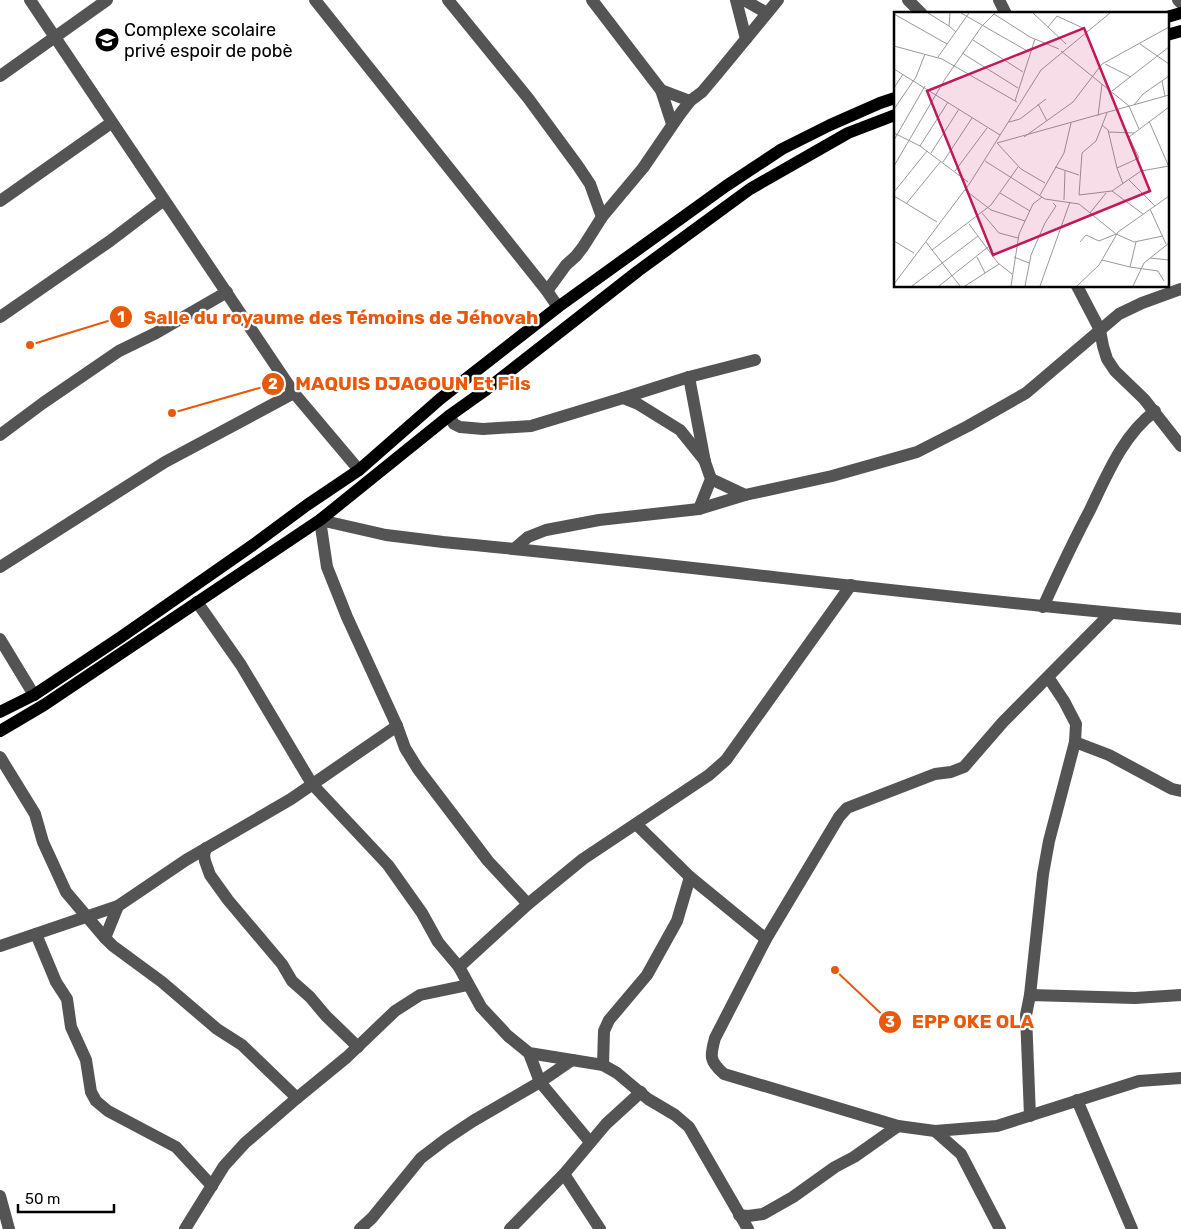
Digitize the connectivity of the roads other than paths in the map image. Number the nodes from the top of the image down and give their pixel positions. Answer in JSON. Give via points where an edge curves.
{"nodes":[{"id":1,"x":30,"y":0,"type":"edge"},
{"id":2,"x":107,"y":0,"type":"edge"},
{"id":3,"x":315,"y":0,"type":"edge"},
{"id":4,"x":448,"y":0,"type":"edge"},
{"id":5,"x":592,"y":0,"type":"edge"},
{"id":6,"x":736,"y":0,"type":"edge"},
{"id":7,"x":744,"y":0,"type":"edge"},
{"id":8,"x":778,"y":0,"type":"edge"},
{"id":9,"x":908,"y":0,"type":"edge"},
{"id":10,"x":999,"y":0,"type":"edge"},
{"id":11,"x":1178,"y":0,"type":"edge"},
{"id":12,"x":1181,"y":3,"type":"edge"},
{"id":13,"x":920,"y":12,"type":"edge"},
{"id":14,"x":1005,"y":12,"type":"edge"},
{"id":15,"x":767,"y":13,"type":"junction"},
{"id":16,"x":1181,"y":13,"type":"edge"},
{"id":17,"x":1168,"y":17,"type":"edge"},
{"id":18,"x":1181,"y":31,"type":"edge"},
{"id":19,"x":1168,"y":35,"type":"edge"},
{"id":20,"x":56,"y":37,"type":"junction"},
{"id":21,"x":746,"y":39,"type":"junction"},
{"id":22,"x":0,"y":76,"type":"edge"},
{"id":23,"x":661,"y":90,"type":"junction"},
{"id":24,"x":894,"y":98,"type":"edge"},
{"id":25,"x":690,"y":101,"type":"junction"},
{"id":26,"x":894,"y":115,"type":"edge"},
{"id":27,"x":111,"y":123,"type":"junction"},
{"id":28,"x":672,"y":124,"type":"junction"},
{"id":29,"x":164,"y":200,"type":"junction"},
{"id":30,"x":0,"y":201,"type":"edge"},
{"id":31,"x":602,"y":217,"type":"junction"},
{"id":32,"x":1078,"y":288,"type":"edge"},
{"id":33,"x":1181,"y":289,"type":"edge"},
{"id":34,"x":547,"y":291,"type":"junction"},
{"id":35,"x":227,"y":292,"type":"junction"},
{"id":36,"x":558,"y":307,"type":"junction"},
{"id":37,"x":0,"y":317,"type":"edge"},
{"id":38,"x":1100,"y":330,"type":"junction"},
{"id":39,"x":755,"y":360,"type":"dead end"},
{"id":40,"x":689,"y":377,"type":"junction"},
{"id":41,"x":294,"y":393,"type":"junction"},
{"id":42,"x":624,"y":398,"type":"junction"},
{"id":43,"x":1155,"y":411,"type":"junction"},
{"id":44,"x":449,"y":416,"type":"junction"},
{"id":45,"x":0,"y":435,"type":"edge"},
{"id":46,"x":1181,"y":446,"type":"edge"},
{"id":47,"x":705,"y":462,"type":"junction"},
{"id":48,"x":359,"y":470,"type":"junction"},
{"id":49,"x":711,"y":479,"type":"junction"},
{"id":50,"x":745,"y":495,"type":"junction"},
{"id":51,"x":699,"y":509,"type":"junction"},
{"id":52,"x":320,"y":520,"type":"junction"},
{"id":53,"x":514,"y":549,"type":"junction"},
{"id":54,"x":0,"y":567,"type":"edge"},
{"id":55,"x":851,"y":585,"type":"junction"},
{"id":56,"x":197,"y":602,"type":"junction"},
{"id":57,"x":1043,"y":607,"type":"junction"},
{"id":58,"x":1111,"y":613,"type":"junction"},
{"id":59,"x":1181,"y":619,"type":"edge"},
{"id":60,"x":0,"y":639,"type":"edge"},
{"id":61,"x":1048,"y":677,"type":"junction"},
{"id":62,"x":34,"y":695,"type":"junction"},
{"id":63,"x":0,"y":712,"type":"edge"},
{"id":64,"x":397,"y":726,"type":"junction"},
{"id":65,"x":0,"y":731,"type":"edge"},
{"id":66,"x":1075,"y":742,"type":"junction"},
{"id":67,"x":0,"y":757,"type":"edge"},
{"id":68,"x":312,"y":784,"type":"junction"},
{"id":69,"x":1181,"y":791,"type":"edge"},
{"id":70,"x":636,"y":824,"type":"junction"},
{"id":71,"x":206,"y":848,"type":"junction"},
{"id":72,"x":690,"y":877,"type":"junction"},
{"id":73,"x":528,"y":904,"type":"junction"},
{"id":74,"x":118,"y":906,"type":"junction"},
{"id":75,"x":87,"y":917,"type":"junction"},
{"id":76,"x":36,"y":934,"type":"junction"},
{"id":77,"x":105,"y":938,"type":"junction"},
{"id":78,"x":766,"y":939,"type":"junction"},
{"id":79,"x":0,"y":946,"type":"edge"},
{"id":80,"x":459,"y":967,"type":"junction"},
{"id":81,"x":468,"y":985,"type":"junction"},
{"id":82,"x":1030,"y":995,"type":"junction"},
{"id":83,"x":1181,"y":995,"type":"edge"},
{"id":84,"x":358,"y":1046,"type":"junction"},
{"id":85,"x":529,"y":1053,"type":"junction"},
{"id":86,"x":572,"y":1060,"type":"junction"},
{"id":87,"x":603,"y":1064,"type":"junction"},
{"id":88,"x":1181,"y":1078,"type":"edge"},
{"id":89,"x":540,"y":1082,"type":"junction"},
{"id":90,"x":641,"y":1092,"type":"junction"},
{"id":91,"x":297,"y":1098,"type":"junction"},
{"id":92,"x":1078,"y":1100,"type":"junction"},
{"id":93,"x":1030,"y":1116,"type":"junction"},
{"id":94,"x":898,"y":1126,"type":"junction"},
{"id":95,"x":935,"y":1131,"type":"junction"},
{"id":96,"x":590,"y":1142,"type":"junction"},
{"id":97,"x":564,"y":1174,"type":"junction"},
{"id":98,"x":212,"y":1186,"type":"junction"},
{"id":99,"x":0,"y":1196,"type":"edge"},
{"id":100,"x":739,"y":1215,"type":"junction"},
{"id":101,"x":10,"y":1229,"type":"edge"},
{"id":102,"x":185,"y":1229,"type":"edge"},
{"id":103,"x":360,"y":1229,"type":"edge"},
{"id":104,"x":510,"y":1229,"type":"edge"},
{"id":105,"x":600,"y":1229,"type":"edge"},
{"id":106,"x":748,"y":1229,"type":"edge"},
{"id":107,"x":1000,"y":1229,"type":"edge"},
{"id":108,"x":1132,"y":1229,"type":"edge"}],
"edges":[{"from":1,"to":20,"type":"street"},
{"from":2,"to":20,"type":"street"},
{"from":3,"to":34,"type":"street"},
{"from":4,"to":31,"type":"street","via":[[528,98],[578,166],[590,184]]},
{"from":5,"to":23,"type":"street"},
{"from":6,"to":21,"type":"street"},
{"from":7,"to":15,"type":"street"},
{"from":8,"to":15,"type":"street"},
{"from":9,"to":13,"type":"street"},
{"from":10,"to":14,"type":"street"},
{"from":11,"to":12,"type":"street"},
{"from":15,"to":21,"type":"street"},
{"from":16,"to":17,"type":"main road"},
{"from":18,"to":19,"type":"main road"},
{"from":20,"to":22,"type":"street"},
{"from":20,"to":27,"type":"street"},
{"from":21,"to":25,"type":"street","via":[[702,92]]},
{"from":23,"to":25,"type":"street"},
{"from":23,"to":28,"type":"street"},
{"from":24,"to":36,"type":"main road","via":[[782,149]]},
{"from":25,"to":28,"type":"street"},
{"from":26,"to":44,"type":"main road","via":[[848,133],[750,189]]},
{"from":27,"to":29,"type":"street"},
{"from":27,"to":30,"type":"street"},
{"from":28,"to":31,"type":"street","via":[[643,168]]},
{"from":29,"to":35,"type":"street"},
{"from":29,"to":37,"type":"street"},
{"from":31,"to":34,"type":"street","via":[[583,247]]},
{"from":32,"to":38,"type":"street"},
{"from":33,"to":38,"type":"street","via":[[1119,314]]},
{"from":34,"to":36,"type":"street"},
{"from":35,"to":41,"type":"street"},
{"from":35,"to":45,"type":"street","via":[[156,334],[118,351]]},
{"from":36,"to":48,"type":"main road","via":[[440,399]]},
{"from":38,"to":43,"type":"street","via":[[1105,352],[1115,371]]},
{"from":38,"to":50,"type":"street","via":[[1026,393],[916,452],[832,476]]},
{"from":39,"to":40,"type":"street"},
{"from":40,"to":42,"type":"street"},
{"from":40,"to":47,"type":"street"},
{"from":41,"to":48,"type":"street"},
{"from":41,"to":54,"type":"street","via":[[165,462]]},
{"from":42,"to":44,"type":"street","via":[[531,426],[460,428]]},
{"from":42,"to":47,"type":"street","via":[[680,430]]},
{"from":43,"to":46,"type":"street"},
{"from":43,"to":57,"type":"street","via":[[1131,434],[1104,480]]},
{"from":44,"to":52,"type":"main road"},
{"from":47,"to":49,"type":"street"},
{"from":48,"to":62,"type":"main road"},
{"from":49,"to":50,"type":"street"},
{"from":49,"to":51,"type":"street"},
{"from":50,"to":51,"type":"street"},
{"from":51,"to":53,"type":"street","via":[[599,520],[546,530],[528,537]]},
{"from":52,"to":53,"type":"street","via":[[386,535]]},
{"from":52,"to":56,"type":"main road"},
{"from":52,"to":64,"type":"street","via":[[328,567]]},
{"from":53,"to":55,"type":"street"},
{"from":55,"to":57,"type":"street"},
{"from":55,"to":70,"type":"street","via":[[726,760]]},
{"from":56,"to":65,"type":"main road"},
{"from":56,"to":68,"type":"street","via":[[241,665]]},
{"from":57,"to":58,"type":"street"},
{"from":58,"to":59,"type":"street"},
{"from":58,"to":61,"type":"street"},
{"from":60,"to":62,"type":"street"},
{"from":61,"to":66,"type":"street","via":[[1076,724]]},
{"from":61,"to":78,"type":"street","via":[[964,766],[847,808]]},
{"from":62,"to":63,"type":"main road"},
{"from":64,"to":68,"type":"street"},
{"from":64,"to":73,"type":"street","via":[[418,769],[488,861]]},
{"from":66,"to":69,"type":"street"},
{"from":66,"to":82,"type":"street","via":[[1043,874]]},
{"from":67,"to":75,"type":"street","via":[[35,814],[43,842],[66,892]]},
{"from":68,"to":71,"type":"street"},
{"from":68,"to":80,"type":"street","via":[[388,865],[438,942]]},
{"from":70,"to":72,"type":"street"},
{"from":70,"to":73,"type":"street","via":[[583,859]]},
{"from":71,"to":74,"type":"street"},
{"from":71,"to":84,"type":"street","via":[[205,862],[210,875],[228,900],[282,964],[292,981]]},
{"from":72,"to":78,"type":"street"},
{"from":72,"to":87,"type":"street","via":[[677,921],[647,975],[609,1020],[604,1031]]},
{"from":73,"to":80,"type":"street"},
{"from":74,"to":75,"type":"street"},
{"from":74,"to":77,"type":"street"},
{"from":75,"to":76,"type":"street"},
{"from":75,"to":77,"type":"street"},
{"from":76,"to":79,"type":"street"},
{"from":76,"to":98,"type":"street","via":[[56,982],[67,999],[70,1027],[86,1060],[91,1092],[96,1102],[176,1147]]},
{"from":77,"to":91,"type":"street","via":[[211,1024],[242,1045]]},
{"from":78,"to":94,"type":"street","via":[[715,1038],[710,1053],[713,1065],[724,1074]]},
{"from":80,"to":81,"type":"street"},
{"from":81,"to":84,"type":"street","via":[[420,995],[395,1011]]},
{"from":81,"to":85,"type":"street","via":[[481,1007]]},
{"from":82,"to":83,"type":"street","via":[[1135,998]]},
{"from":82,"to":93,"type":"street","via":[[1026,1015]]},
{"from":84,"to":91,"type":"street"},
{"from":85,"to":86,"type":"street"},
{"from":85,"to":89,"type":"street"},
{"from":86,"to":87,"type":"street"},
{"from":86,"to":89,"type":"street"},
{"from":87,"to":90,"type":"street"},
{"from":88,"to":92,"type":"street","via":[[1139,1081]]},
{"from":89,"to":96,"type":"street"},
{"from":89,"to":103,"type":"street","via":[[473,1121],[420,1158]]},
{"from":90,"to":96,"type":"street"},
{"from":90,"to":100,"type":"street","via":[[689,1127]]},
{"from":91,"to":98,"type":"street","via":[[246,1143],[224,1166]]},
{"from":92,"to":93,"type":"street"},
{"from":92,"to":108,"type":"street"},
{"from":93,"to":95,"type":"street","via":[[997,1126]]},
{"from":94,"to":95,"type":"street"},
{"from":94,"to":100,"type":"street","via":[[763,1214]]},
{"from":95,"to":107,"type":"street","via":[[961,1154]]},
{"from":96,"to":97,"type":"street"},
{"from":97,"to":104,"type":"street"},
{"from":97,"to":105,"type":"street"},
{"from":98,"to":102,"type":"street"},
{"from":99,"to":101,"type":"street"},
{"from":100,"to":106,"type":"street"}]}
